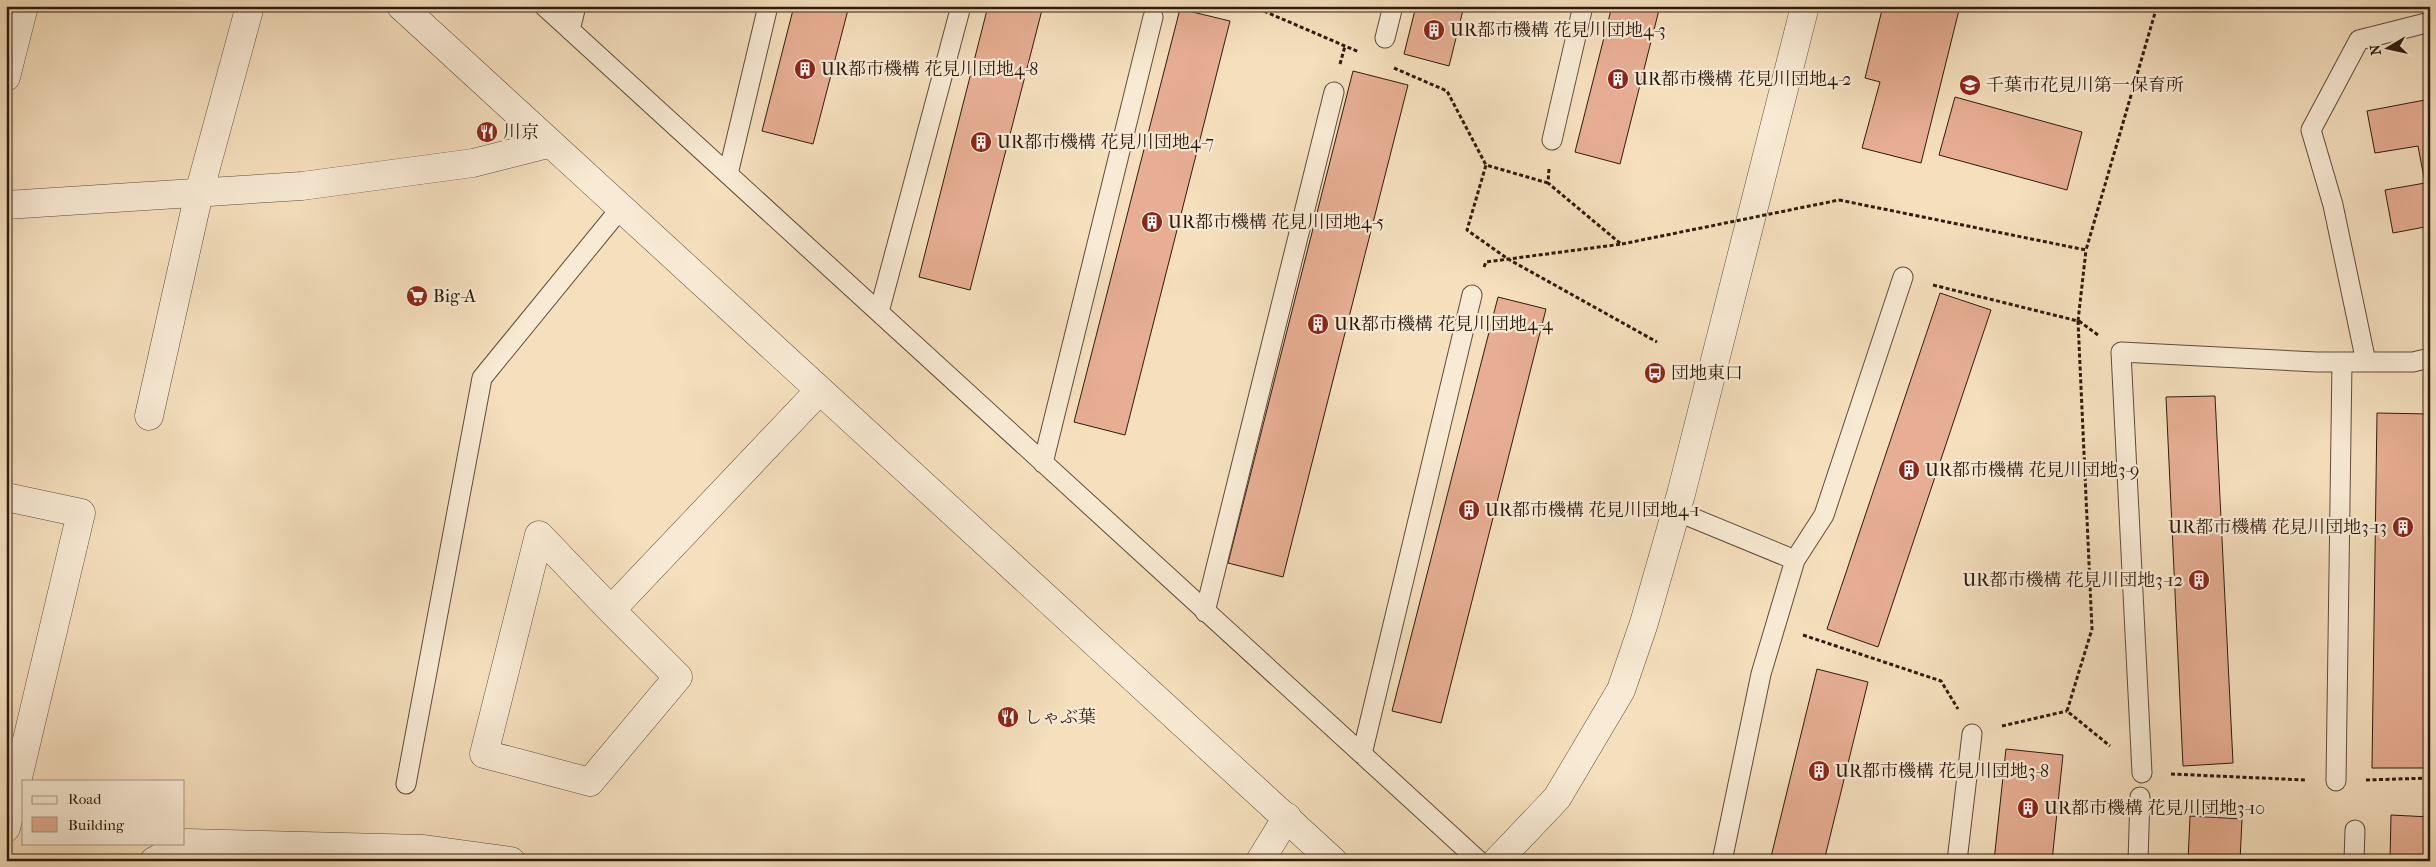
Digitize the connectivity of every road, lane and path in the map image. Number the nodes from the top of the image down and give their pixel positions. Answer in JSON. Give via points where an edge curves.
{"nodes":[{"id":1,"x":24,"y":6,"type":"edge"},
{"id":2,"x":250,"y":6,"type":"edge"},
{"id":3,"x":401,"y":6,"type":"edge"},
{"id":4,"x":544,"y":6,"type":"edge"},
{"id":5,"x":576,"y":6,"type":"edge"},
{"id":6,"x":768,"y":6,"type":"edge"},
{"id":7,"x":961,"y":6,"type":"edge"},
{"id":8,"x":1252,"y":6,"type":"edge"},
{"id":9,"x":1393,"y":6,"type":"edge"},
{"id":10,"x":1583,"y":6,"type":"edge"},
{"id":11,"x":1805,"y":6,"type":"edge"},
{"id":12,"x":2157,"y":6,"type":"edge"},
{"id":13,"x":1153,"y":17,"type":"dead end"},
{"id":14,"x":2430,"y":22,"type":"edge"},
{"id":15,"x":570,"y":30,"type":"junction"},
{"id":16,"x":1385,"y":38,"type":"dead end"},
{"id":17,"x":1362,"y":54,"type":"dead end"},
{"id":18,"x":1388,"y":65,"type":"dead end"},
{"id":19,"x":6,"y":77,"type":"edge"},
{"id":20,"x":1334,"y":92,"type":"dead end"},
{"id":21,"x":1552,"y":140,"type":"joint"},
{"id":22,"x":548,"y":144,"type":"junction"},
{"id":23,"x":1486,"y":165,"type":"junction"},
{"id":24,"x":728,"y":174,"type":"junction"},
{"id":25,"x":1548,"y":183,"type":"junction"},
{"id":26,"x":199,"y":193,"type":"junction"},
{"id":27,"x":6,"y":205,"type":"edge"},
{"id":28,"x":620,"y":209,"type":"junction"},
{"id":29,"x":1622,"y":244,"type":"junction"},
{"id":30,"x":2086,"y":250,"type":"junction"},
{"id":31,"x":1508,"y":259,"type":"junction"},
{"id":32,"x":1903,"y":277,"type":"joint"},
{"id":33,"x":1472,"y":295,"type":"joint"},
{"id":34,"x":879,"y":312,"type":"junction"},
{"id":35,"x":2078,"y":321,"type":"junction"},
{"id":36,"x":1657,"y":342,"type":"dead end"},
{"id":37,"x":2430,"y":358,"type":"edge"},
{"id":38,"x":2342,"y":362,"type":"junction"},
{"id":39,"x":2366,"y":362,"type":"junction"},
{"id":40,"x":819,"y":390,"type":"junction"},
{"id":41,"x":148,"y":416,"type":"dead end"},
{"id":42,"x":1043,"y":463,"type":"junction"},
{"id":43,"x":6,"y":497,"type":"edge"},
{"id":44,"x":1676,"y":511,"type":"junction"},
{"id":45,"x":1795,"y":560,"type":"junction"},
{"id":46,"x":611,"y":610,"type":"junction"},
{"id":47,"x":1205,"y":612,"type":"junction"},
{"id":48,"x":1776,"y":626,"type":"junction"},
{"id":49,"x":2067,"y":711,"type":"junction"},
{"id":50,"x":1972,"y":734,"type":"junction"},
{"id":51,"x":15,"y":750,"type":"edge"},
{"id":52,"x":1362,"y":754,"type":"junction"},
{"id":53,"x":2142,"y":773,"type":"junction"},
{"id":54,"x":2430,"y":778,"type":"edge"},
{"id":55,"x":2336,"y":781,"type":"junction"},
{"id":56,"x":406,"y":784,"type":"dead end"},
{"id":57,"x":2140,"y":797,"type":"dead end"},
{"id":58,"x":1287,"y":817,"type":"junction"},
{"id":59,"x":6,"y":828,"type":"edge"},
{"id":60,"x":2355,"y":830,"type":"dead end"},
{"id":61,"x":154,"y":861,"type":"edge"},
{"id":62,"x":511,"y":861,"type":"edge"},
{"id":63,"x":1260,"y":861,"type":"edge"},
{"id":64,"x":1333,"y":861,"type":"edge"},
{"id":65,"x":1479,"y":861,"type":"edge"},
{"id":66,"x":1497,"y":861,"type":"edge"},
{"id":67,"x":1722,"y":861,"type":"edge"},
{"id":68,"x":1957,"y":861,"type":"edge"},
{"id":69,"x":2138,"y":861,"type":"edge"},
{"id":70,"x":2354,"y":861,"type":"edge"}],
"edges":[{"from":1,"to":19,"type":"street"},
{"from":2,"to":26,"type":"street"},
{"from":3,"to":22,"type":"street"},
{"from":4,"to":15,"type":"lane"},
{"from":5,"to":15,"type":"lane"},
{"from":6,"to":24,"type":"lane"},
{"from":7,"to":34,"type":"lane"},
{"from":8,"to":17,"type":"path"},
{"from":9,"to":16,"type":"lane"},
{"from":10,"to":21,"type":"lane"},
{"from":11,"to":44,"type":"street"},
{"from":12,"to":30,"type":"path"},
{"from":13,"to":42,"type":"lane"},
{"from":14,"to":39,"type":"lane","via":[[2359,40],[2311,130],[2333,205]]},
{"from":15,"to":24,"type":"lane"},
{"from":18,"to":23,"type":"path","via":[[1447,91]]},
{"from":20,"to":47,"type":"lane"},
{"from":21,"to":25,"type":"path"},
{"from":22,"to":26,"type":"street","via":[[463,164],[302,186]]},
{"from":22,"to":28,"type":"street"},
{"from":23,"to":25,"type":"path"},
{"from":23,"to":31,"type":"path","via":[[1468,230]]},
{"from":24,"to":34,"type":"lane"},
{"from":25,"to":29,"type":"path"},
{"from":26,"to":27,"type":"street"},
{"from":26,"to":41,"type":"street"},
{"from":28,"to":40,"type":"street"},
{"from":28,"to":56,"type":"lane","via":[[482,378]]},
{"from":29,"to":30,"type":"path","bridge":true,"via":[[1840,200]]},
{"from":29,"to":31,"type":"path"},
{"from":30,"to":35,"type":"path"},
{"from":31,"to":33,"type":"path","via":[[1486,262]]},
{"from":31,"to":36,"type":"path"},
{"from":32,"to":35,"type":"path"},
{"from":32,"to":45,"type":"lane","via":[[1824,515]]},
{"from":33,"to":52,"type":"lane"},
{"from":34,"to":42,"type":"lane"},
{"from":35,"to":49,"type":"path","via":[[2092,629]]},
{"from":37,"to":39,"type":"lane","via":[[2412,362]]},
{"from":38,"to":39,"type":"lane"},
{"from":38,"to":53,"type":"lane","via":[[2120,352]]},
{"from":38,"to":55,"type":"lane"},
{"from":40,"to":46,"type":"street"},
{"from":40,"to":58,"type":"street"},
{"from":42,"to":47,"type":"lane"},
{"from":43,"to":51,"type":"street","via":[[81,513]]},
{"from":44,"to":45,"type":"lane"},
{"from":44,"to":66,"type":"street","via":[[1621,690],[1557,798]]},
{"from":45,"to":48,"type":"lane"},
{"from":46,"to":46,"type":"street","via":[[539,535],[484,754],[590,782],[678,677]]},
{"from":47,"to":52,"type":"lane"},
{"from":48,"to":50,"type":"path","via":[[1941,681]]},
{"from":48,"to":67,"type":"lane","via":[[1761,674]]},
{"from":49,"to":50,"type":"path"},
{"from":49,"to":53,"type":"path"},
{"from":50,"to":68,"type":"lane"},
{"from":51,"to":59,"type":"street"},
{"from":52,"to":65,"type":"lane"},
{"from":53,"to":55,"type":"path"},
{"from":54,"to":55,"type":"path"},
{"from":57,"to":69,"type":"lane"},
{"from":58,"to":63,"type":"street"},
{"from":58,"to":64,"type":"street"},
{"from":60,"to":70,"type":"lane"},
{"from":61,"to":62,"type":"street","via":[[187,843],[424,850]]}]}
